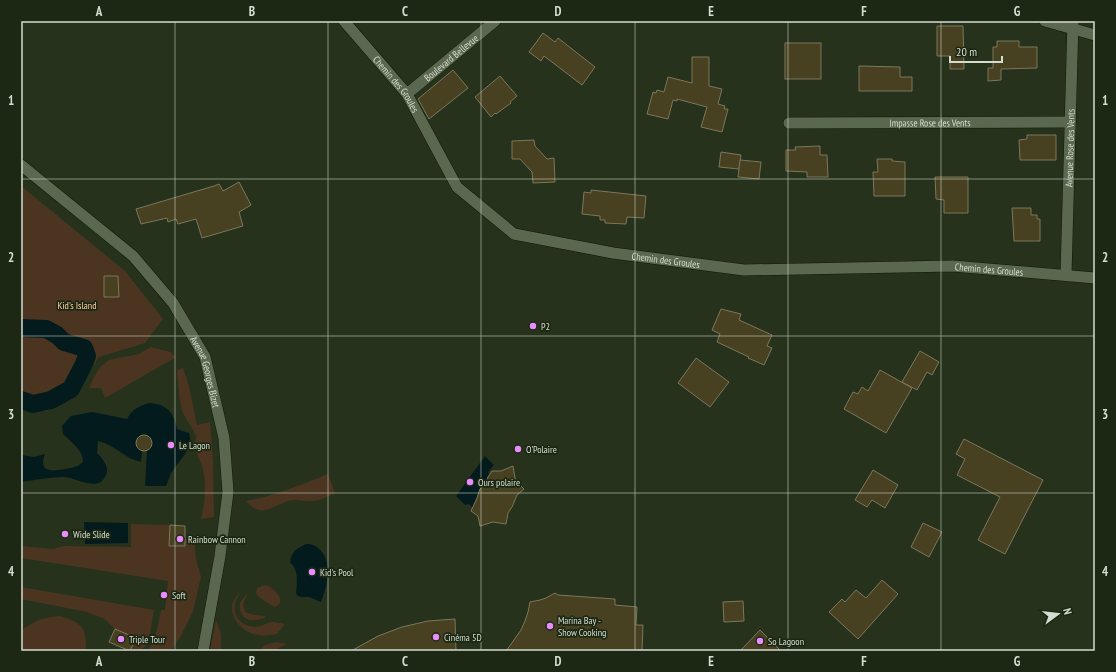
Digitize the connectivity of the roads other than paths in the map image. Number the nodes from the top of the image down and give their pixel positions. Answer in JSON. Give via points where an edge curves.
{"nodes":[{"id":1,"x":344,"y":21,"type":"edge"},
{"id":2,"x":495,"y":21,"type":"edge"},
{"id":3,"x":1045,"y":21,"type":"edge"},
{"id":4,"x":1073,"y":25,"type":"edge"},
{"id":5,"x":1095,"y":34,"type":"edge"},
{"id":6,"x":407,"y":94,"type":"junction"},
{"id":7,"x":1070,"y":122,"type":"junction"},
{"id":8,"x":789,"y":123,"type":"dead end"},
{"id":9,"x":21,"y":165,"type":"edge"},
{"id":10,"x":1066,"y":276,"type":"junction"},
{"id":11,"x":1095,"y":278,"type":"edge"},
{"id":12,"x":203,"y":651,"type":"edge"}],
"edges":[{"from":1,"to":6,"type":"street","name":"Chemin des Groules"},
{"from":2,"to":6,"type":"street","name":"Boulevard Bellevue"},
{"from":3,"to":4,"type":"street"},
{"from":4,"to":5,"type":"street"},
{"from":4,"to":7,"type":"street","name":"Avenue Rose des Vents"},
{"from":6,"to":10,"type":"street","name":"Chemin des Groules","via":[[457,186],[514,234],[613,253],[744,270],[953,266]]},
{"from":7,"to":8,"type":"street","name":"Impasse Rose des Vents"},
{"from":7,"to":10,"type":"street","name":"Avenue Rose des Vents"},
{"from":9,"to":12,"type":"street","name":"Avenue Georges Bizet","via":[[133,256],[174,303],[206,357],[224,438],[228,492],[220,556]]},
{"from":10,"to":11,"type":"street","name":"Chemin des Groules"}]}
